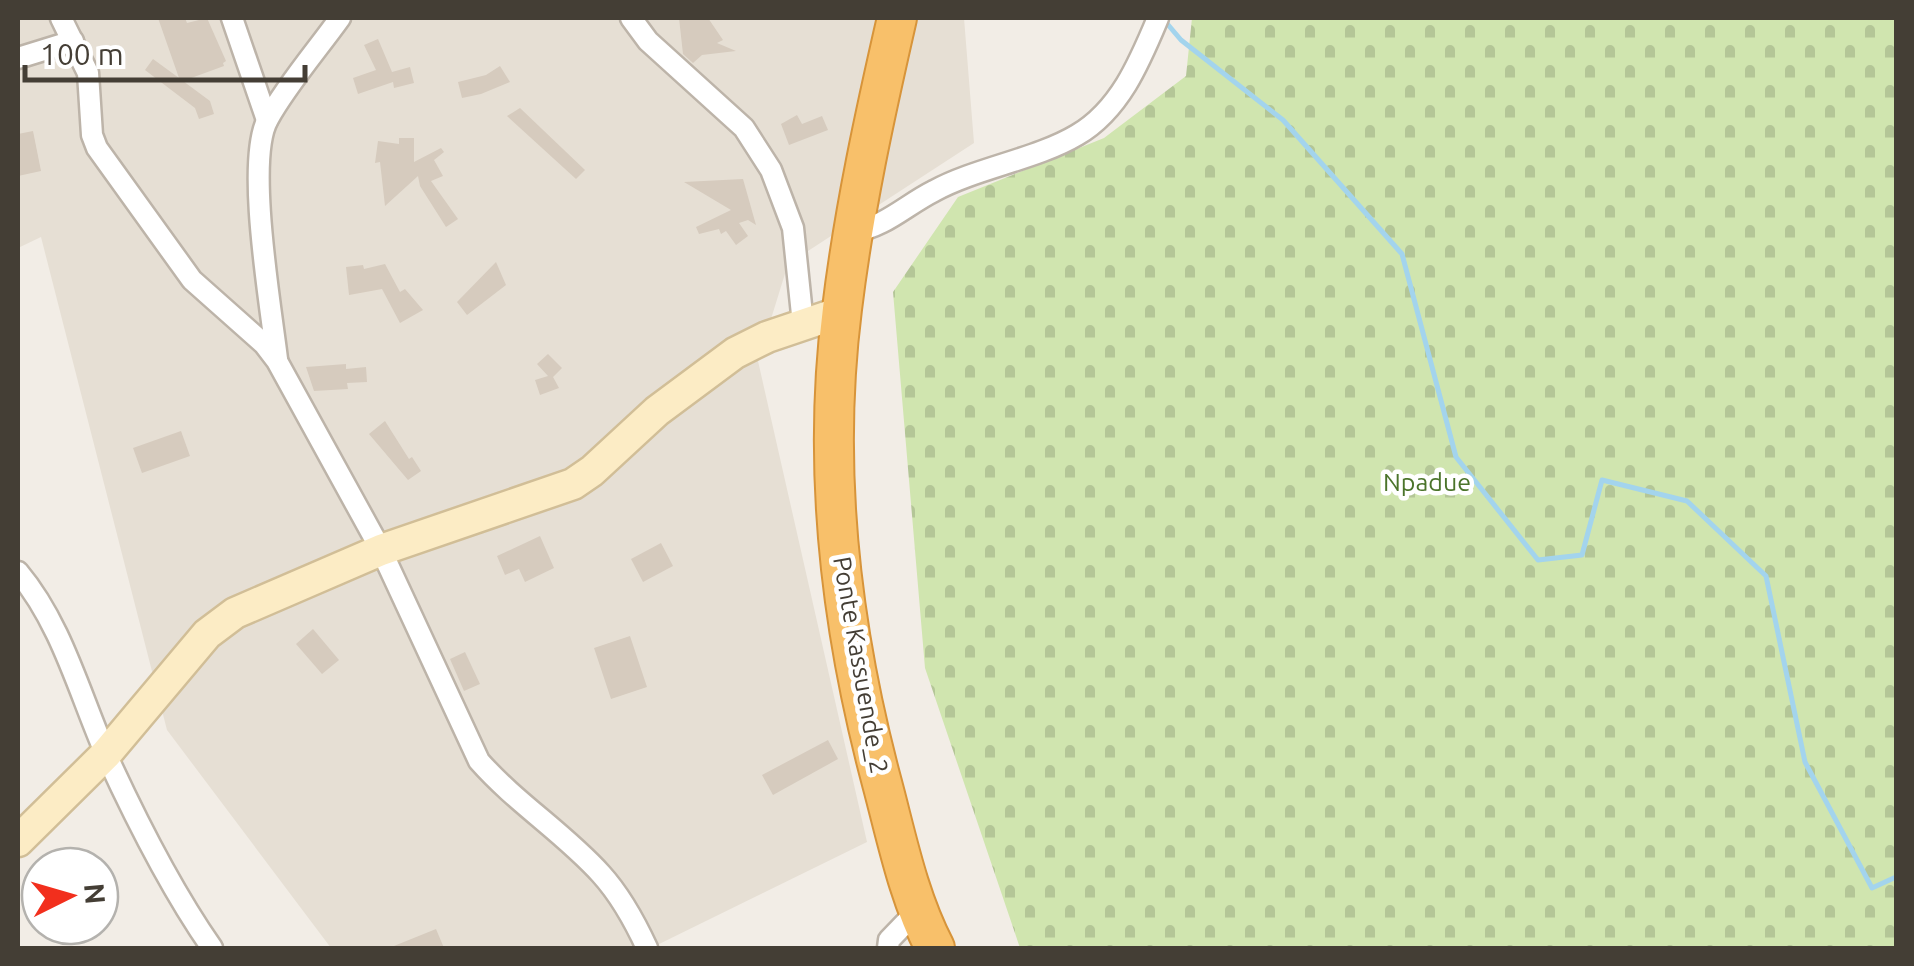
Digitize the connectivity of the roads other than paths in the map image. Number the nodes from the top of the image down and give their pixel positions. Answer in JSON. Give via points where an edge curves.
{"nodes":[{"id":1,"x":62,"y":18,"type":"edge"},
{"id":2,"x":232,"y":18,"type":"edge"},
{"id":3,"x":340,"y":18,"type":"edge"},
{"id":4,"x":631,"y":18,"type":"edge"},
{"id":5,"x":897,"y":18,"type":"edge"},
{"id":6,"x":1158,"y":18,"type":"edge"},
{"id":7,"x":73,"y":40,"type":"junction"},
{"id":8,"x":18,"y":58,"type":"edge"},
{"id":9,"x":268,"y":120,"type":"junction"},
{"id":10,"x":853,"y":232,"type":"junction"},
{"id":11,"x":841,"y":312,"type":"junction"},
{"id":12,"x":803,"y":324,"type":"junction"},
{"id":13,"x":277,"y":360,"type":"junction"},
{"id":14,"x":381,"y":550,"type":"junction"},
{"id":15,"x":18,"y":572,"type":"edge"},
{"id":16,"x":106,"y":754,"type":"junction"},
{"id":17,"x":18,"y":841,"type":"edge"},
{"id":18,"x":916,"y":912,"type":"junction"},
{"id":19,"x":212,"y":948,"type":"edge"},
{"id":20,"x":647,"y":948,"type":"edge"},
{"id":21,"x":888,"y":948,"type":"edge"},
{"id":22,"x":935,"y":948,"type":"edge"}],
"edges":[{"from":1,"to":7,"type":"street"},
{"from":2,"to":9,"type":"street"},
{"from":3,"to":9,"type":"street"},
{"from":4,"to":12,"type":"street","via":[[744,128],[771,170],[793,228]]},
{"from":5,"to":10,"type":"highway","name":"Ponte Kassuende_2"},
{"from":6,"to":10,"type":"street","via":[[1136,71],[1107,111],[1077,136],[936,190],[873,229]]},
{"from":7,"to":8,"type":"street"},
{"from":7,"to":13,"type":"street","via":[[88,72],[97,148],[192,280]]},
{"from":9,"to":13,"type":"street","via":[[258,172]]},
{"from":10,"to":11,"type":"highway","name":"Ponte Kassuende_2"},
{"from":11,"to":12,"type":"street"},
{"from":11,"to":18,"type":"highway","name":"Ponte Kassuende_2","via":[[834,435],[841,580],[865,721]]},
{"from":12,"to":14,"type":"street","via":[[735,354],[573,484]]},
{"from":13,"to":14,"type":"street"},
{"from":14,"to":16,"type":"street","via":[[220,623]]},
{"from":14,"to":20,"type":"street","via":[[479,760],[600,873]]},
{"from":15,"to":16,"type":"street","via":[[46,611]]},
{"from":16,"to":17,"type":"street"},
{"from":16,"to":19,"type":"street","via":[[178,900]]},
{"from":18,"to":21,"type":"street"},
{"from":18,"to":22,"type":"highway","name":"Ponte Kassuende_2"}]}
